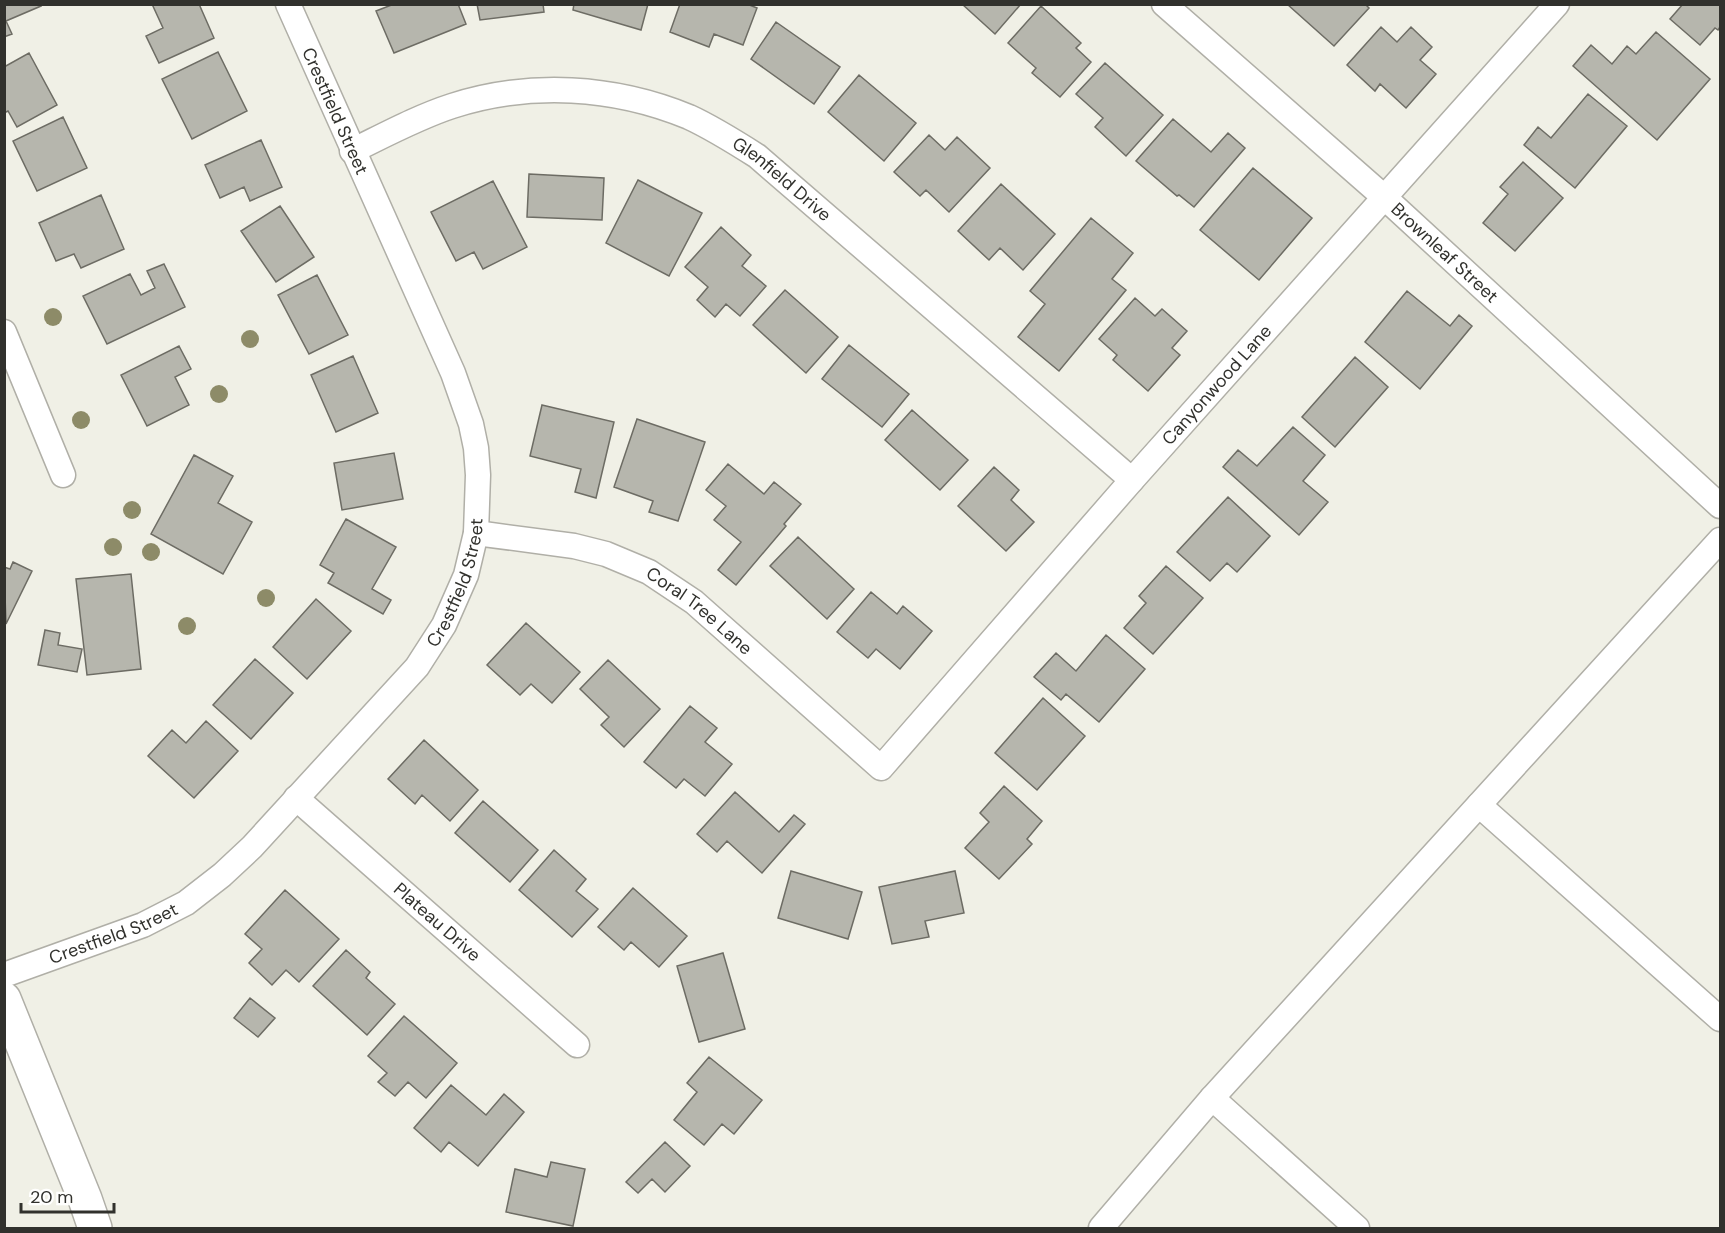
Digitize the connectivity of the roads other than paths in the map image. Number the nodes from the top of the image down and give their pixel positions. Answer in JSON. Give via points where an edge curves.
{"nodes":[{"id":1,"x":288,"y":4,"type":"edge"},
{"id":2,"x":1164,"y":4,"type":"edge"},
{"id":3,"x":1557,"y":4,"type":"edge"},
{"id":4,"x":352,"y":151,"type":"junction"},
{"id":5,"x":1384,"y":197,"type":"junction"},
{"id":6,"x":4,"y":332,"type":"edge"},
{"id":7,"x":63,"y":475,"type":"dead end"},
{"id":8,"x":1132,"y":480,"type":"junction"},
{"id":9,"x":1720,"y":506,"type":"edge"},
{"id":10,"x":476,"y":533,"type":"junction"},
{"id":11,"x":1720,"y":540,"type":"edge"},
{"id":12,"x":881,"y":768,"type":"joint"},
{"id":13,"x":296,"y":798,"type":"junction"},
{"id":14,"x":1479,"y":805,"type":"junction"},
{"id":15,"x":4,"y":975,"type":"edge"},
{"id":16,"x":4,"y":999,"type":"edge"},
{"id":17,"x":1720,"y":1019,"type":"edge"},
{"id":18,"x":577,"y":1045,"type":"dead end"},
{"id":19,"x":1212,"y":1098,"type":"junction"},
{"id":20,"x":94,"y":1228,"type":"edge"},
{"id":21,"x":1101,"y":1228,"type":"edge"},
{"id":22,"x":1357,"y":1228,"type":"edge"}],
"edges":[{"from":1,"to":4,"type":"street","name":"Crestfield Street"},
{"from":2,"to":5,"type":"street","name":"Brownleaf Street"},
{"from":3,"to":5,"type":"street","name":"Canyonwood Lane"},
{"from":4,"to":8,"type":"street","name":"Glenfield Drive","via":[[452,106],[519,92],[589,91],[646,102],[690,118],[757,156]]},
{"from":4,"to":10,"type":"street","name":"Crestfield Street","via":[[453,373],[471,424],[478,475]]},
{"from":5,"to":8,"type":"street","name":"Canyonwood Lane"},
{"from":5,"to":9,"type":"street","name":"Brownleaf Street"},
{"from":6,"to":7,"type":"street"},
{"from":8,"to":12,"type":"street","name":"Canyonwood Lane"},
{"from":10,"to":12,"type":"street","name":"Coral Tree Lane","via":[[574,546],[649,572],[694,602]]},
{"from":10,"to":13,"type":"street","name":"Crestfield Street","via":[[466,575],[444,625],[417,668]]},
{"from":11,"to":14,"type":"street"},
{"from":13,"to":15,"type":"street","name":"Crestfield Street","via":[[252,847],[186,903],[143,925]]},
{"from":13,"to":18,"type":"street","name":"Plateau Drive"},
{"from":14,"to":17,"type":"street"},
{"from":14,"to":19,"type":"street"},
{"from":16,"to":20,"type":"main road"},
{"from":19,"to":21,"type":"street"},
{"from":19,"to":22,"type":"street"}]}
